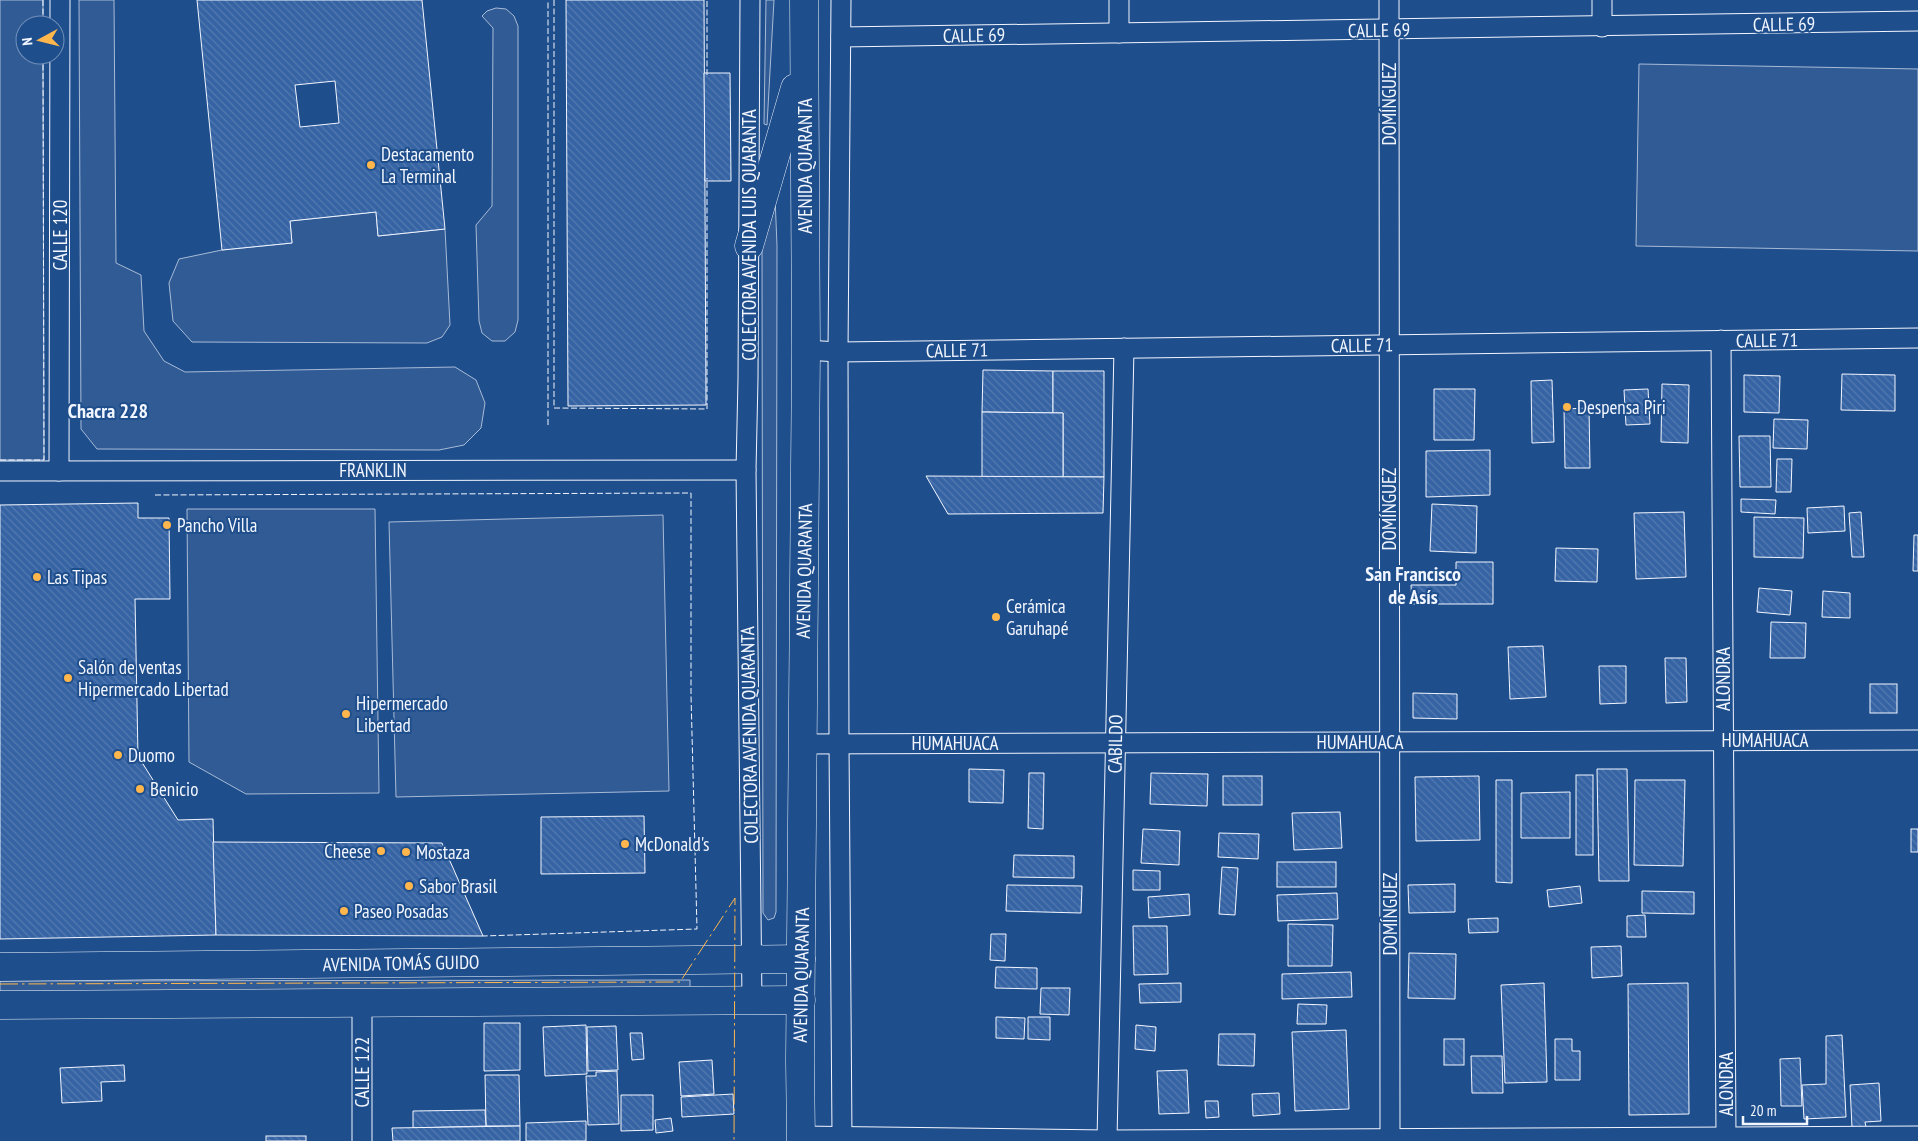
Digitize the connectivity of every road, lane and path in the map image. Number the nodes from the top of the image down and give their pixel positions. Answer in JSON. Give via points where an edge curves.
{"nodes":[{"id":1,"x":60,"y":0,"type":"edge"},
{"id":2,"x":750,"y":0,"type":"edge"},
{"id":3,"x":804,"y":0,"type":"edge"},
{"id":4,"x":841,"y":0,"type":"edge"},
{"id":5,"x":1118,"y":0,"type":"edge"},
{"id":6,"x":1389,"y":0,"type":"edge"},
{"id":7,"x":1602,"y":0,"type":"edge"},
{"id":8,"x":1918,"y":21,"type":"edge"},
{"id":9,"x":1602,"y":27,"type":"junction"},
{"id":10,"x":1390,"y":30,"type":"junction"},
{"id":11,"x":1119,"y":33,"type":"junction"},
{"id":12,"x":841,"y":37,"type":"junction"},
{"id":13,"x":804,"y":58,"type":"junction"},
{"id":14,"x":750,"y":246,"type":"junction"},
{"id":15,"x":1918,"y":338,"type":"edge"},
{"id":16,"x":1721,"y":340,"type":"junction"},
{"id":17,"x":1389,"y":345,"type":"junction"},
{"id":18,"x":1124,"y":348,"type":"junction"},
{"id":19,"x":806,"y":350,"type":"junction"},
{"id":20,"x":838,"y":352,"type":"junction"},
{"id":21,"x":746,"y":470,"type":"junction"},
{"id":22,"x":0,"y":471,"type":"edge"},
{"id":23,"x":59,"y":471,"type":"junction"},
{"id":24,"x":1724,"y":740,"type":"junction"},
{"id":25,"x":1918,"y":740,"type":"edge"},
{"id":26,"x":1115,"y":742,"type":"junction"},
{"id":27,"x":1390,"y":742,"type":"junction"},
{"id":28,"x":802,"y":744,"type":"junction"},
{"id":29,"x":839,"y":744,"type":"junction"},
{"id":30,"x":801,"y":959,"type":"junction"},
{"id":31,"x":751,"y":960,"type":"junction"},
{"id":32,"x":0,"y":967,"type":"edge"},
{"id":33,"x":801,"y":1000,"type":"junction"},
{"id":34,"x":752,"y":1001,"type":"junction"},
{"id":35,"x":362,"y":1003,"type":"junction"},
{"id":36,"x":0,"y":1005,"type":"edge"},
{"id":37,"x":1918,"y":1136,"type":"edge"},
{"id":38,"x":842,"y":1137,"type":"junction"},
{"id":39,"x":1726,"y":1137,"type":"junction"},
{"id":40,"x":1390,"y":1138,"type":"junction"},
{"id":41,"x":801,"y":1139,"type":"edge"},
{"id":42,"x":1666,"y":1139,"type":"edge"},
{"id":43,"x":1107,"y":1140,"type":"edge"},
{"id":44,"x":1157,"y":1140,"type":"edge"},
{"id":45,"x":1414,"y":1140,"type":"edge"},
{"id":46,"x":362,"y":1141,"type":"edge"}],
"edges":[{"from":1,"to":23,"type":"street","name":"CALLE 120"},
{"from":2,"to":14,"type":"street","name":"COLECTORA AVENIDA LUIS QUARANTA"},
{"from":3,"to":13,"type":"main road","name":"AVENIDA QUARANTA"},
{"from":4,"to":12,"type":"street"},
{"from":5,"to":11,"type":"street"},
{"from":6,"to":10,"type":"street","name":"DOMÍNGUEZ"},
{"from":7,"to":9,"type":"street"},
{"from":8,"to":9,"type":"street","name":"CALLE 69"},
{"from":9,"to":10,"type":"street","name":"CALLE 69"},
{"from":10,"to":11,"type":"street","name":"CALLE 69"},
{"from":10,"to":17,"type":"street","name":"DOMÍNGUEZ"},
{"from":11,"to":12,"type":"street","name":"CALLE 69"},
{"from":12,"to":20,"type":"street"},
{"from":13,"to":14,"type":"main road"},
{"from":13,"to":19,"type":"main road","name":"AVENIDA QUARANTA"},
{"from":14,"to":21,"type":"street","name":"COLECTORA AVENIDA LUIS QUARANTA"},
{"from":15,"to":16,"type":"street","name":"CALLE 71"},
{"from":16,"to":17,"type":"street","name":"CALLE 71"},
{"from":16,"to":24,"type":"street","name":"ALONDRA"},
{"from":17,"to":18,"type":"street","name":"CALLE 71"},
{"from":17,"to":27,"type":"street","name":"DOMÍNGUEZ"},
{"from":18,"to":20,"type":"street","name":"CALLE 71"},
{"from":18,"to":26,"type":"street","name":"CABILDO"},
{"from":19,"to":20,"type":"street","name":"CALLE 71"},
{"from":19,"to":28,"type":"main road","name":"AVENIDA QUARANTA"},
{"from":20,"to":29,"type":"street"},
{"from":21,"to":23,"type":"street","name":"FRANKLIN"},
{"from":21,"to":31,"type":"street","name":"COLECTORA AVENIDA QUARANTA"},
{"from":22,"to":23,"type":"street","name":"FRANKLIN"},
{"from":24,"to":25,"type":"street","name":"HUMAHUACA"},
{"from":24,"to":27,"type":"street","name":"HUMAHUACA"},
{"from":24,"to":39,"type":"street","name":"ALONDRA"},
{"from":26,"to":27,"type":"street","name":"HUMAHUACA"},
{"from":26,"to":29,"type":"street","name":"HUMAHUACA"},
{"from":26,"to":43,"type":"street","name":"CABILDO"},
{"from":27,"to":40,"type":"street","name":"DOMÍNGUEZ"},
{"from":28,"to":29,"type":"street","name":"HUMAHUACA"},
{"from":28,"to":30,"type":"main road","name":"AVENIDA QUARANTA"},
{"from":29,"to":38,"type":"street"},
{"from":30,"to":31,"type":"main road","name":"AVENIDA TOMÁS GUIDO"},
{"from":30,"to":33,"type":"main road","name":"AVENIDA QUARANTA"},
{"from":31,"to":32,"type":"main road","name":"AVENIDA TOMÁS GUIDO"},
{"from":31,"to":34,"type":"street","name":"COLECTORA AVENIDA QUARANTA"},
{"from":33,"to":34,"type":"main road","name":"AVENIDA TOMÁS GUIDO"},
{"from":33,"to":41,"type":"main road","name":"AVENIDA QUARANTA"},
{"from":34,"to":35,"type":"main road","name":"AVENIDA TOMÁS GUIDO"},
{"from":35,"to":36,"type":"main road","name":"AVENIDA TOMÁS GUIDO"},
{"from":35,"to":46,"type":"street","name":"CALLE 122"},
{"from":37,"to":39,"type":"street"},
{"from":38,"to":41,"type":"street"},
{"from":38,"to":43,"type":"street"},
{"from":39,"to":42,"type":"street"},
{"from":40,"to":44,"type":"street"},
{"from":40,"to":45,"type":"street"},
{"from":42,"to":45,"type":"street"},
{"from":43,"to":44,"type":"street"}]}
